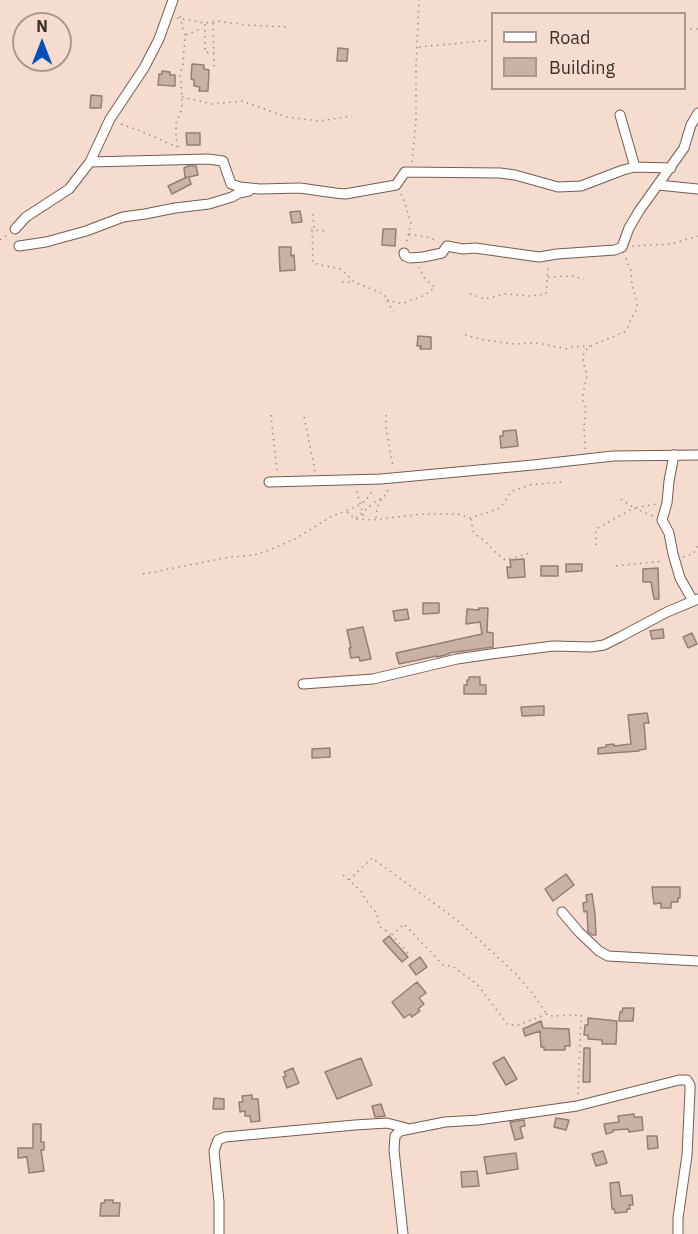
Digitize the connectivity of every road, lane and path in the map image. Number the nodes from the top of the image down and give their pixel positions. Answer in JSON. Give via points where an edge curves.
{"nodes":[{"id":1,"x":419,"y":0,"type":"edge"},
{"id":2,"x":175,"y":4,"type":"edge"},
{"id":3,"x":168,"y":15,"type":"junction"},
{"id":4,"x":182,"y":20,"type":"junction"},
{"id":5,"x":213,"y":22,"type":"junction"},
{"id":6,"x":205,"y":23,"type":"junction"},
{"id":7,"x":205,"y":27,"type":"junction"},
{"id":8,"x":288,"y":27,"type":"dead end"},
{"id":9,"x":185,"y":36,"type":"junction"},
{"id":10,"x":491,"y":40,"type":"edge"},
{"id":11,"x":417,"y":47,"type":"junction"},
{"id":12,"x":214,"y":53,"type":"junction"},
{"id":13,"x":214,"y":69,"type":"dead end"},
{"id":14,"x":182,"y":98,"type":"junction"},
{"id":15,"x":698,"y":113,"type":"edge"},
{"id":16,"x":620,"y":115,"type":"dead end"},
{"id":17,"x":352,"y":116,"type":"dead end"},
{"id":18,"x":110,"y":118,"type":"junction"},
{"id":19,"x":178,"y":147,"type":"junction"},
{"id":20,"x":186,"y":160,"type":"junction"},
{"id":21,"x":90,"y":162,"type":"junction"},
{"id":22,"x":635,"y":167,"type":"junction"},
{"id":23,"x":671,"y":168,"type":"junction"},
{"id":24,"x":411,"y":172,"type":"junction"},
{"id":25,"x":231,"y":184,"type":"junction"},
{"id":26,"x":396,"y":185,"type":"junction"},
{"id":27,"x":658,"y":185,"type":"junction"},
{"id":28,"x":260,"y":189,"type":"junction"},
{"id":29,"x":698,"y":189,"type":"edge"},
{"id":30,"x":232,"y":197,"type":"junction"},
{"id":31,"x":313,"y":214,"type":"dead end"},
{"id":32,"x":15,"y":229,"type":"dead end"},
{"id":33,"x":314,"y":230,"type":"junction"},
{"id":34,"x":324,"y":231,"type":"dead end"},
{"id":35,"x":409,"y":234,"type":"junction"},
{"id":36,"x":698,"y":236,"type":"edge"},
{"id":37,"x":18,"y":246,"type":"dead end"},
{"id":38,"x":447,"y":246,"type":"junction"},
{"id":39,"x":622,"y":247,"type":"junction"},
{"id":40,"x":407,"y":255,"type":"junction"},
{"id":41,"x":547,"y":255,"type":"junction"},
{"id":42,"x":548,"y":277,"type":"junction"},
{"id":43,"x":584,"y":279,"type":"dead end"},
{"id":44,"x":342,"y":282,"type":"dead end"},
{"id":45,"x":354,"y":282,"type":"junction"},
{"id":46,"x":470,"y":294,"type":"dead end"},
{"id":47,"x":387,"y":300,"type":"junction"},
{"id":48,"x":393,"y":312,"type":"dead end"},
{"id":49,"x":465,"y":335,"type":"dead end"},
{"id":50,"x":591,"y":346,"type":"junction"},
{"id":51,"x":271,"y":415,"type":"dead end"},
{"id":52,"x":304,"y":417,"type":"dead end"},
{"id":53,"x":698,"y":454,"type":"edge"},
{"id":54,"x":674,"y":455,"type":"junction"},
{"id":55,"x":586,"y":459,"type":"junction"},
{"id":56,"x":381,"y":479,"type":"junction"},
{"id":57,"x":316,"y":481,"type":"junction"},
{"id":58,"x":273,"y":482,"type":"joint"},
{"id":59,"x":562,"y":482,"type":"dead end"},
{"id":60,"x":357,"y":491,"type":"dead end"},
{"id":61,"x":382,"y":498,"type":"dead end"},
{"id":62,"x":621,"y":499,"type":"dead end"},
{"id":63,"x":667,"y":503,"type":"junction"},
{"id":64,"x":361,"y":504,"type":"junction"},
{"id":65,"x":634,"y":508,"type":"junction"},
{"id":66,"x":346,"y":511,"type":"junction"},
{"id":67,"x":363,"y":512,"type":"junction"},
{"id":68,"x":471,"y":518,"type":"junction"},
{"id":69,"x":355,"y":519,"type":"junction"},
{"id":70,"x":364,"y":519,"type":"junction"},
{"id":71,"x":662,"y":520,"type":"junction"},
{"id":72,"x":596,"y":545,"type":"dead end"},
{"id":73,"x":698,"y":546,"type":"edge"},
{"id":74,"x":530,"y":553,"type":"dead end"},
{"id":75,"x":675,"y":559,"type":"junction"},
{"id":76,"x":616,"y":566,"type":"dead end"},
{"id":77,"x":142,"y":574,"type":"dead end"},
{"id":78,"x":695,"y":600,"type":"edge"},
{"id":79,"x":303,"y":684,"type":"dead end"},
{"id":80,"x":343,"y":875,"type":"dead end"},
{"id":81,"x":349,"y":880,"type":"junction"},
{"id":82,"x":562,"y":912,"type":"dead end"},
{"id":83,"x":392,"y":935,"type":"junction"},
{"id":84,"x":408,"y":953,"type":"dead end"},
{"id":85,"x":698,"y":960,"type":"edge"},
{"id":86,"x":547,"y":1014,"type":"junction"},
{"id":87,"x":577,"y":1106,"type":"junction"},
{"id":88,"x":409,"y":1129,"type":"junction"},
{"id":89,"x":219,"y":1234,"type":"edge"},
{"id":90,"x":403,"y":1234,"type":"edge"},
{"id":91,"x":678,"y":1234,"type":"edge"}],
"edges":[{"from":1,"to":11,"type":"path"},
{"from":2,"to":3,"type":"street"},
{"from":2,"to":4,"type":"path"},
{"from":3,"to":4,"type":"path"},
{"from":3,"to":18,"type":"street","via":[[144,68]]},
{"from":4,"to":6,"type":"path"},
{"from":4,"to":9,"type":"path"},
{"from":5,"to":6,"type":"path"},
{"from":5,"to":8,"type":"path"},
{"from":5,"to":12,"type":"path"},
{"from":6,"to":7,"type":"path"},
{"from":7,"to":9,"type":"path"},
{"from":7,"to":12,"type":"path","via":[[204,52]]},
{"from":9,"to":14,"type":"path","via":[[180,74]]},
{"from":10,"to":11,"type":"path"},
{"from":11,"to":24,"type":"path"},
{"from":12,"to":13,"type":"path"},
{"from":14,"to":17,"type":"path","via":[[212,104],[242,101],[286,117],[319,121]]},
{"from":14,"to":19,"type":"path","via":[[176,123]]},
{"from":15,"to":23,"type":"street"},
{"from":16,"to":22,"type":"street"},
{"from":18,"to":19,"type":"path"},
{"from":18,"to":21,"type":"street"},
{"from":19,"to":20,"type":"path"},
{"from":20,"to":21,"type":"street"},
{"from":20,"to":25,"type":"street","via":[[223,161]]},
{"from":21,"to":32,"type":"street","via":[[69,189]]},
{"from":22,"to":23,"type":"street"},
{"from":22,"to":24,"type":"street","via":[[581,186],[558,187],[500,173]]},
{"from":23,"to":27,"type":"street"},
{"from":24,"to":26,"type":"street","via":[[405,172]]},
{"from":25,"to":28,"type":"street"},
{"from":25,"to":30,"type":"street"},
{"from":26,"to":28,"type":"street","via":[[345,194],[300,188]]},
{"from":26,"to":35,"type":"path","via":[[411,223]]},
{"from":27,"to":29,"type":"street"},
{"from":27,"to":39,"type":"street","via":[[639,210]]},
{"from":28,"to":30,"type":"street"},
{"from":30,"to":37,"type":"street","via":[[123,217],[86,231]]},
{"from":31,"to":33,"type":"path"},
{"from":33,"to":34,"type":"path"},
{"from":33,"to":45,"type":"path","via":[[313,263],[341,269]]},
{"from":35,"to":38,"type":"path"},
{"from":35,"to":40,"type":"path"},
{"from":36,"to":39,"type":"path","via":[[671,244]]},
{"from":38,"to":40,"type":"street","via":[[442,252],[423,258]]},
{"from":38,"to":41,"type":"street"},
{"from":39,"to":41,"type":"street"},
{"from":39,"to":50,"type":"path","via":[[631,271],[637,309],[624,332]]},
{"from":40,"to":47,"type":"path","via":[[435,287],[404,303]]},
{"from":41,"to":42,"type":"path"},
{"from":42,"to":43,"type":"path"},
{"from":42,"to":46,"type":"path","via":[[546,294],[506,294],[485,299]]},
{"from":44,"to":45,"type":"path"},
{"from":45,"to":47,"type":"path","via":[[384,294]]},
{"from":47,"to":48,"type":"path"},
{"from":49,"to":50,"type":"path","via":[[567,349]]},
{"from":50,"to":55,"type":"path","via":[[584,351],[583,361],[587,375],[582,394],[586,408]]},
{"from":51,"to":58,"type":"path"},
{"from":52,"to":57,"type":"path"},
{"from":53,"to":54,"type":"street"},
{"from":54,"to":55,"type":"street"},
{"from":54,"to":63,"type":"street"},
{"from":55,"to":56,"type":"street"},
{"from":56,"to":57,"type":"street"},
{"from":56,"to":64,"type":"path"},
{"from":57,"to":58,"type":"street"},
{"from":59,"to":68,"type":"path","via":[[512,490],[500,508]]},
{"from":60,"to":64,"type":"path"},
{"from":61,"to":67,"type":"path"},
{"from":62,"to":65,"type":"path"},
{"from":63,"to":65,"type":"path"},
{"from":63,"to":71,"type":"street"},
{"from":64,"to":66,"type":"path"},
{"from":64,"to":67,"type":"path"},
{"from":65,"to":71,"type":"path"},
{"from":65,"to":72,"type":"path","via":[[596,529]]},
{"from":66,"to":69,"type":"path"},
{"from":66,"to":77,"type":"path","via":[[267,551]]},
{"from":67,"to":69,"type":"path"},
{"from":67,"to":70,"type":"path"},
{"from":68,"to":70,"type":"path","via":[[422,514]]},
{"from":68,"to":74,"type":"path","via":[[476,535],[505,560]]},
{"from":69,"to":70,"type":"path"},
{"from":71,"to":75,"type":"street"},
{"from":73,"to":75,"type":"path","via":[[693,554]]},
{"from":75,"to":76,"type":"path"},
{"from":75,"to":78,"type":"street","via":[[683,585]]},
{"from":78,"to":79,"type":"street","via":[[604,645],[553,646],[491,654],[373,679]]},
{"from":80,"to":81,"type":"path"},
{"from":81,"to":83,"type":"path","via":[[377,915],[379,926]]},
{"from":81,"to":86,"type":"path","via":[[372,858],[465,927],[515,973]]},
{"from":82,"to":85,"type":"street","via":[[608,957]]},
{"from":83,"to":84,"type":"path"},
{"from":83,"to":86,"type":"path","via":[[404,924],[443,965],[452,966],[477,984],[508,1025]]},
{"from":86,"to":87,"type":"path","via":[[581,1015]]},
{"from":87,"to":88,"type":"street"},
{"from":87,"to":91,"type":"street","via":[[687,1080],[687,1155]]},
{"from":88,"to":89,"type":"street","via":[[387,1123],[218,1140],[214,1151]]},
{"from":88,"to":90,"type":"street","via":[[400,1131],[394,1141]]}]}
